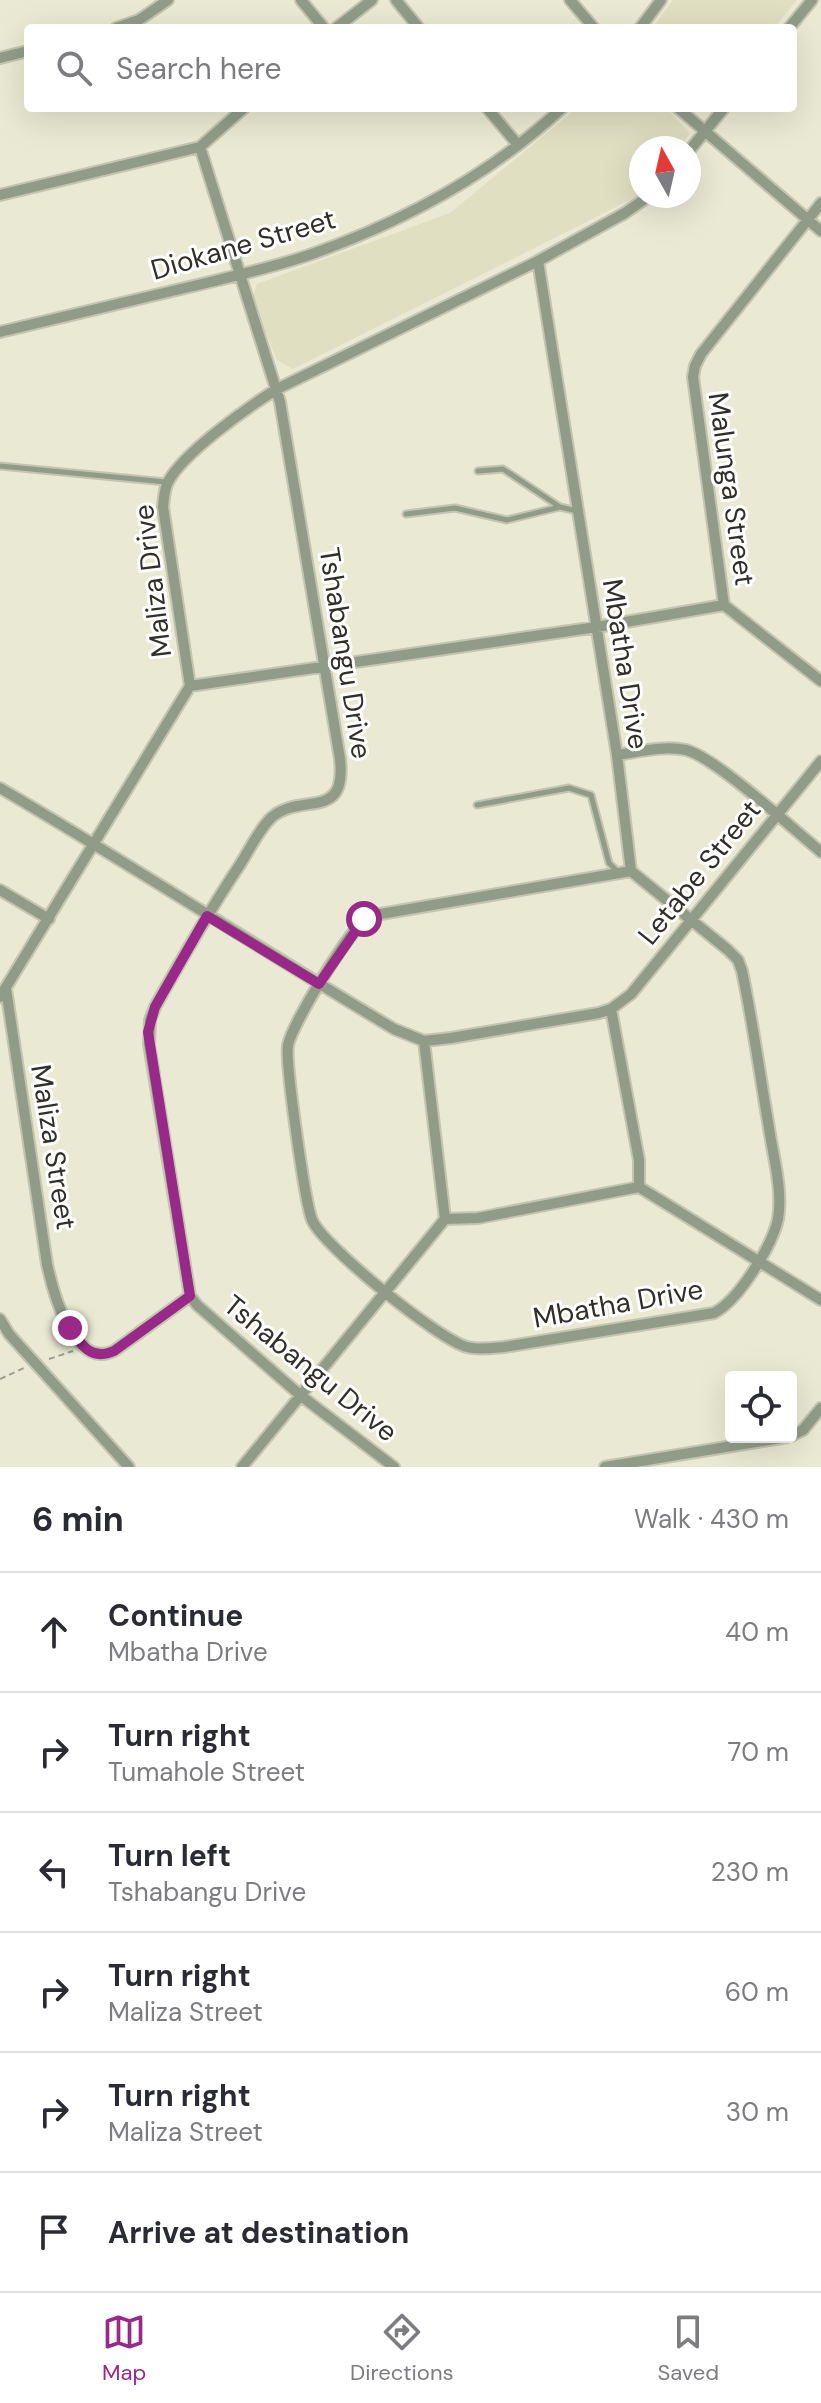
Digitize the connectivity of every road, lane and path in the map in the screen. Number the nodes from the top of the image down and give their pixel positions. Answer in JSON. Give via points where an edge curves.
{"nodes":[{"id":1,"x":168,"y":0,"type":"edge"},
{"id":2,"x":301,"y":0,"type":"edge"},
{"id":3,"x":372,"y":0,"type":"edge"},
{"id":4,"x":396,"y":0,"type":"edge"},
{"id":5,"x":570,"y":0,"type":"edge"},
{"id":6,"x":661,"y":0,"type":"edge"},
{"id":7,"x":812,"y":0,"type":"edge"},
{"id":8,"x":128,"y":24,"type":"edge"},
{"id":9,"x":321,"y":24,"type":"edge"},
{"id":10,"x":341,"y":24,"type":"edge"},
{"id":11,"x":416,"y":24,"type":"edge"},
{"id":12,"x":591,"y":24,"type":"edge"},
{"id":13,"x":643,"y":24,"type":"edge"},
{"id":14,"x":792,"y":24,"type":"edge"},
{"id":15,"x":24,"y":52,"type":"edge"},
{"id":16,"x":0,"y":58,"type":"edge"},
{"id":17,"x":239,"y":112,"type":"edge"},
{"id":18,"x":490,"y":112,"type":"edge"},
{"id":19,"x":557,"y":112,"type":"edge"},
{"id":20,"x":683,"y":112,"type":"edge"},
{"id":21,"x":721,"y":112,"type":"edge"},
{"id":22,"x":705,"y":131,"type":"junction"},
{"id":23,"x":701,"y":136,"type":"edge"},
{"id":24,"x":518,"y":145,"type":"junction"},
{"id":25,"x":200,"y":147,"type":"junction"},
{"id":26,"x":0,"y":195,"type":"edge"},
{"id":27,"x":821,"y":203,"type":"edge"},
{"id":28,"x":632,"y":208,"type":"edge"},
{"id":29,"x":807,"y":220,"type":"junction"},
{"id":30,"x":821,"y":231,"type":"edge"},
{"id":31,"x":538,"y":261,"type":"junction"},
{"id":32,"x":239,"y":275,"type":"junction"},
{"id":33,"x":0,"y":332,"type":"edge"},
{"id":34,"x":277,"y":389,"type":"junction"},
{"id":35,"x":0,"y":466,"type":"edge"},
{"id":36,"x":478,"y":471,"type":"dead end"},
{"id":37,"x":168,"y":483,"type":"junction"},
{"id":38,"x":560,"y":507,"type":"junction"},
{"id":39,"x":578,"y":511,"type":"junction"},
{"id":40,"x":406,"y":514,"type":"dead end"},
{"id":41,"x":724,"y":605,"type":"junction"},
{"id":42,"x":597,"y":627,"type":"junction"},
{"id":43,"x":324,"y":666,"type":"junction"},
{"id":44,"x":821,"y":681,"type":"edge"},
{"id":45,"x":190,"y":686,"type":"junction"},
{"id":46,"x":617,"y":755,"type":"junction"},
{"id":47,"x":821,"y":761,"type":"edge"},
{"id":48,"x":0,"y":788,"type":"edge"},
{"id":49,"x":477,"y":805,"type":"dead end"},
{"id":50,"x":776,"y":816,"type":"junction"},
{"id":51,"x":93,"y":842,"type":"junction"},
{"id":52,"x":821,"y":852,"type":"edge"},
{"id":53,"x":631,"y":871,"type":"junction"},
{"id":54,"x":618,"y":873,"type":"junction"},
{"id":55,"x":0,"y":890,"type":"edge"},
{"id":56,"x":207,"y":916,"type":"junction"},
{"id":57,"x":49,"y":919,"type":"junction"},
{"id":58,"x":692,"y":920,"type":"junction"},
{"id":59,"x":319,"y":984,"type":"junction"},
{"id":60,"x":2,"y":990,"type":"edge"},
{"id":61,"x":611,"y":1009,"type":"junction"},
{"id":62,"x":424,"y":1041,"type":"junction"},
{"id":63,"x":639,"y":1187,"type":"junction"},
{"id":64,"x":445,"y":1219,"type":"junction"},
{"id":65,"x":757,"y":1262,"type":"junction"},
{"id":66,"x":385,"y":1292,"type":"junction"},
{"id":67,"x":190,"y":1296,"type":"junction"},
{"id":68,"x":821,"y":1300,"type":"edge"},
{"id":69,"x":0,"y":1319,"type":"edge"},
{"id":70,"x":300,"y":1395,"type":"junction"},
{"id":71,"x":821,"y":1408,"type":"edge"},
{"id":72,"x":797,"y":1433,"type":"edge"},
{"id":73,"x":747,"y":1443,"type":"edge"},
{"id":74,"x":129,"y":1467,"type":"edge"},
{"id":75,"x":242,"y":1467,"type":"edge"},
{"id":76,"x":394,"y":1467,"type":"edge"},
{"id":77,"x":605,"y":1467,"type":"edge"}],
"edges":[{"from":1,"to":8,"type":"street"},
{"from":2,"to":9,"type":"street"},
{"from":3,"to":10,"type":"street"},
{"from":4,"to":11,"type":"street"},
{"from":5,"to":12,"type":"street"},
{"from":6,"to":13,"type":"street"},
{"from":7,"to":14,"type":"street"},
{"from":15,"to":16,"type":"street"},
{"from":17,"to":25,"type":"street"},
{"from":18,"to":24,"type":"street"},
{"from":19,"to":24,"type":"street","name":"Diokane Street"},
{"from":20,"to":22,"type":"street"},
{"from":21,"to":22,"type":"street"},
{"from":22,"to":23,"type":"street"},
{"from":22,"to":29,"type":"street"},
{"from":24,"to":32,"type":"street","name":"Diokane Street","via":[[395,219],[309,255]]},
{"from":25,"to":26,"type":"street"},
{"from":25,"to":32,"type":"street","name":"Tshabangu Drive"},
{"from":27,"to":29,"type":"street","name":"Malunga Street"},
{"from":28,"to":31,"type":"street"},
{"from":29,"to":30,"type":"street"},
{"from":29,"to":41,"type":"street","name":"Malunga Street","via":[[695,366],[694,391]]},
{"from":31,"to":34,"type":"street","name":"Maliza Drive"},
{"from":31,"to":39,"type":"street","name":"Mbatha Drive"},
{"from":32,"to":33,"type":"street","name":"Diokane Street"},
{"from":32,"to":34,"type":"street","name":"Tshabangu Drive"},
{"from":34,"to":37,"type":"street","name":"Maliza Drive","via":[[186,460]]},
{"from":34,"to":43,"type":"street","name":"Tshabangu Drive"},
{"from":35,"to":37,"type":"lane"},
{"from":36,"to":38,"type":"lane","via":[[503,469]]},
{"from":37,"to":45,"type":"street","name":"Maliza Drive","via":[[163,507]]},
{"from":38,"to":39,"type":"lane"},
{"from":38,"to":40,"type":"lane","via":[[507,520],[455,508]]},
{"from":39,"to":42,"type":"street","name":"Mbatha Drive"},
{"from":41,"to":42,"type":"street"},
{"from":41,"to":44,"type":"street","name":"Malunga Street"},
{"from":42,"to":43,"type":"street"},
{"from":42,"to":46,"type":"street","name":"Mbatha Drive"},
{"from":43,"to":45,"type":"street"},
{"from":43,"to":56,"type":"street","name":"Tshabangu Drive","via":[[341,767],[336,793],[268,821]]},
{"from":45,"to":51,"type":"street","name":"Maliza Drive"},
{"from":46,"to":50,"type":"street","via":[[688,750]]},
{"from":46,"to":53,"type":"street","name":"Mbatha Drive"},
{"from":47,"to":50,"type":"street","name":"Letabe Street"},
{"from":48,"to":51,"type":"street"},
{"from":49,"to":54,"type":"lane","via":[[569,788],[591,795],[609,863]]},
{"from":50,"to":52,"type":"street"},
{"from":50,"to":58,"type":"street","name":"Letabe Street"},
{"from":51,"to":56,"type":"street"},
{"from":51,"to":57,"type":"street","name":"Maliza Street"},
{"from":53,"to":54,"type":"street"},
{"from":53,"to":58,"type":"street","name":"Mbatha Drive"},
{"from":54,"to":59,"type":"street","name":"Mbatha Drive","via":[[377,913],[364,919]]},
{"from":55,"to":57,"type":"street"},
{"from":56,"to":59,"type":"street"},
{"from":56,"to":67,"type":"street","name":"Tshabangu Drive","via":[[155,1007],[148,1032]]},
{"from":57,"to":60,"type":"street","name":"Maliza Street"},
{"from":58,"to":61,"type":"street","name":"Letabe Street","via":[[631,994]]},
{"from":58,"to":65,"type":"street","name":"Mbatha Drive","via":[[738,960],[746,986],[778,1197],[774,1230]]},
{"from":59,"to":62,"type":"street"},
{"from":59,"to":66,"type":"street","name":"Mbatha Drive","via":[[288,1053],[308,1203],[317,1229]]},
{"from":60,"to":67,"type":"street","name":"Maliza Street","via":[[47,1264],[70,1328],[83,1348],[103,1355]]},
{"from":61,"to":62,"type":"street"},
{"from":61,"to":63,"type":"street","via":[[639,1160]]},
{"from":62,"to":64,"type":"street"},
{"from":63,"to":64,"type":"street","via":[[478,1218]]},
{"from":63,"to":65,"type":"street"},
{"from":64,"to":66,"type":"street"},
{"from":65,"to":66,"type":"street","name":"Mbatha Drive","via":[[734,1298],[714,1313],[504,1347],[455,1343]]},
{"from":65,"to":68,"type":"street"},
{"from":66,"to":70,"type":"street"},
{"from":67,"to":70,"type":"street","name":"Tshabangu Drive"},
{"from":69,"to":74,"type":"street"},
{"from":70,"to":75,"type":"street"},
{"from":70,"to":76,"type":"street","name":"Tshabangu Drive"},
{"from":71,"to":72,"type":"street"},
{"from":73,"to":77,"type":"street"}]}
